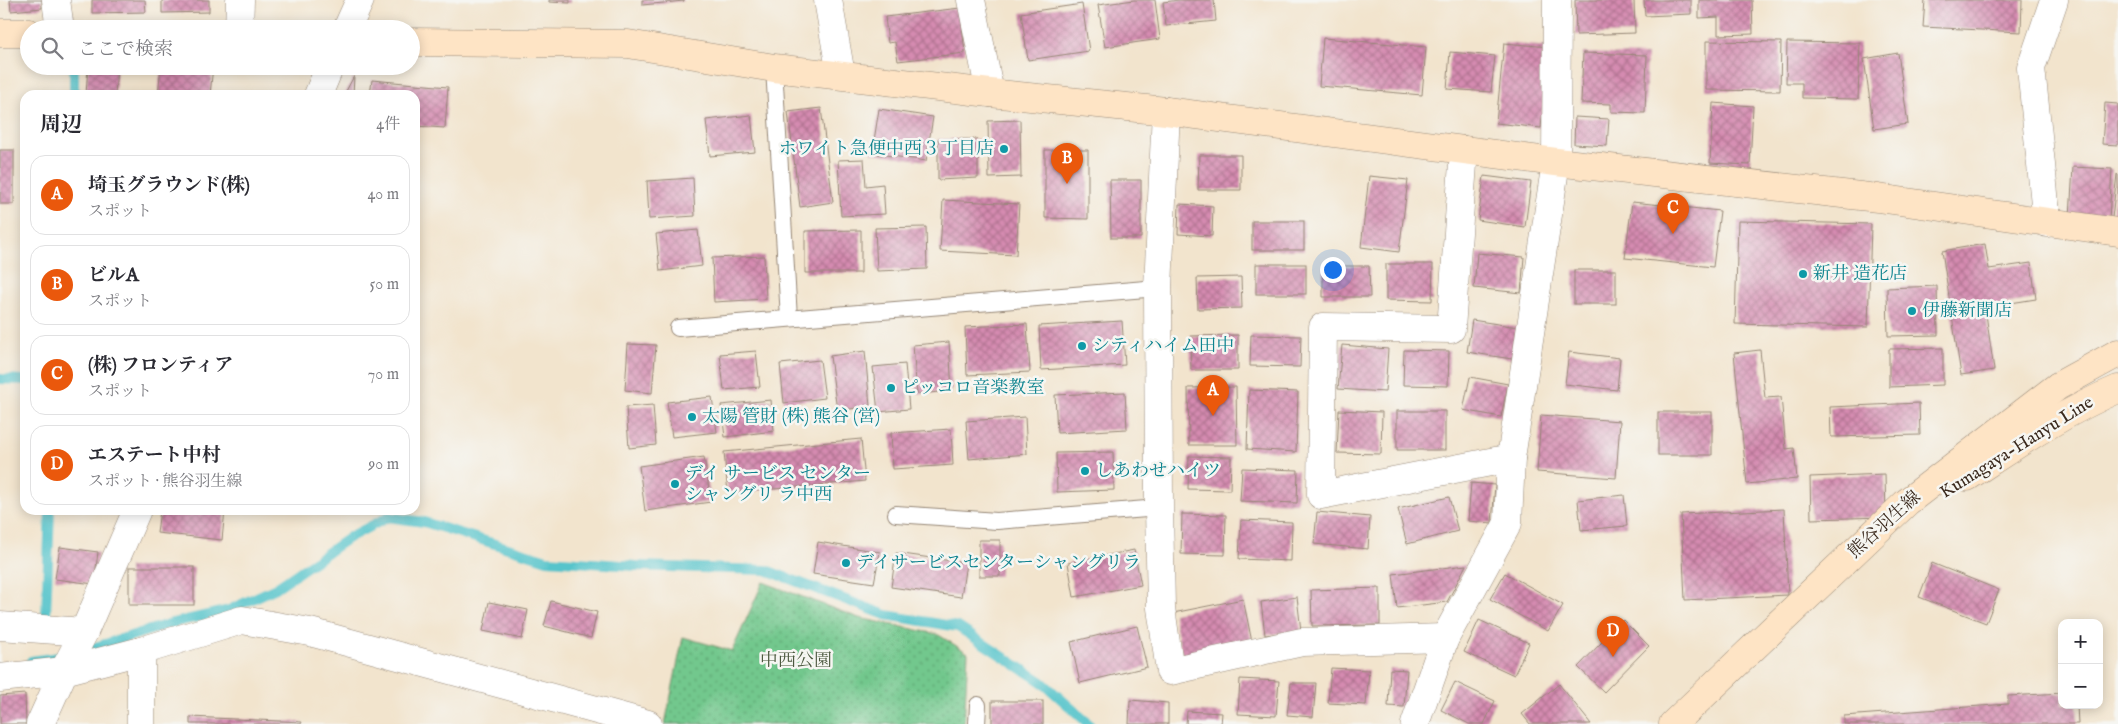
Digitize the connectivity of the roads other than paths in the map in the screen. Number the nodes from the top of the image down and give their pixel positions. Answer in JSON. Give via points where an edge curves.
{"nodes":[{"id":1,"x":56,"y":0,"type":"edge"},
{"id":2,"x":240,"y":0,"type":"edge"},
{"id":3,"x":360,"y":0,"type":"edge"},
{"id":4,"x":828,"y":0,"type":"edge"},
{"id":5,"x":971,"y":0,"type":"edge"},
{"id":6,"x":1557,"y":0,"type":"edge"},
{"id":7,"x":2054,"y":0,"type":"edge"},
{"id":8,"x":59,"y":20,"type":"edge"},
{"id":9,"x":239,"y":20,"type":"edge"},
{"id":10,"x":351,"y":20,"type":"edge"},
{"id":11,"x":0,"y":33,"type":"edge"},
{"id":12,"x":20,"y":33,"type":"edge"},
{"id":13,"x":420,"y":42,"type":"edge"},
{"id":14,"x":774,"y":68,"type":"junction"},
{"id":15,"x":326,"y":75,"type":"edge"},
{"id":16,"x":841,"y":75,"type":"junction"},
{"id":17,"x":320,"y":90,"type":"edge"},
{"id":18,"x":990,"y":93,"type":"junction"},
{"id":19,"x":1166,"y":111,"type":"junction"},
{"id":20,"x":1464,"y":150,"type":"junction"},
{"id":21,"x":1556,"y":162,"type":"junction"},
{"id":22,"x":2047,"y":222,"type":"junction"},
{"id":23,"x":2118,"y":232,"type":"edge"},
{"id":24,"x":1158,"y":288,"type":"junction"},
{"id":25,"x":789,"y":318,"type":"junction"},
{"id":26,"x":678,"y":328,"type":"dead end"},
{"id":27,"x":2118,"y":353,"type":"edge"},
{"id":28,"x":2058,"y":386,"type":"junction"},
{"id":29,"x":2118,"y":389,"type":"edge"},
{"id":30,"x":2069,"y":413,"type":"junction"},
{"id":31,"x":1511,"y":458,"type":"junction"},
{"id":32,"x":1159,"y":508,"type":"junction"},
{"id":33,"x":896,"y":514,"type":"dead end"},
{"id":34,"x":135,"y":515,"type":"edge"},
{"id":35,"x":0,"y":626,"type":"edge"},
{"id":36,"x":84,"y":632,"type":"junction"},
{"id":37,"x":1445,"y":638,"type":"junction"},
{"id":38,"x":1756,"y":644,"type":"junction"},
{"id":39,"x":142,"y":651,"type":"junction"},
{"id":40,"x":64,"y":670,"type":"junction"},
{"id":41,"x":0,"y":678,"type":"edge"},
{"id":42,"x":978,"y":705,"type":"dead end"},
{"id":43,"x":40,"y":724,"type":"edge"},
{"id":44,"x":141,"y":724,"type":"edge"},
{"id":45,"x":648,"y":724,"type":"edge"},
{"id":46,"x":977,"y":724,"type":"edge"},
{"id":47,"x":1415,"y":724,"type":"edge"},
{"id":48,"x":1672,"y":724,"type":"edge"}],
"edges":[{"from":1,"to":8,"type":"street"},
{"from":2,"to":9,"type":"street"},
{"from":3,"to":10,"type":"street"},
{"from":4,"to":16,"type":"street"},
{"from":5,"to":18,"type":"street"},
{"from":6,"to":21,"type":"street"},
{"from":7,"to":22,"type":"street","via":[[2031,68]]},
{"from":11,"to":12,"type":"street"},
{"from":13,"to":14,"type":"street","via":[[628,44]]},
{"from":14,"to":16,"type":"street"},
{"from":14,"to":25,"type":"lane"},
{"from":15,"to":17,"type":"street"},
{"from":16,"to":18,"type":"street"},
{"from":18,"to":19,"type":"street"},
{"from":19,"to":20,"type":"street"},
{"from":19,"to":24,"type":"street"},
{"from":20,"to":21,"type":"street"},
{"from":20,"to":31,"type":"street","via":[[1451,329],[1323,327],[1321,495]]},
{"from":21,"to":22,"type":"street","via":[[1878,198]]},
{"from":21,"to":31,"type":"street"},
{"from":22,"to":23,"type":"street"},
{"from":24,"to":25,"type":"lane"},
{"from":24,"to":32,"type":"street"},
{"from":25,"to":26,"type":"lane"},
{"from":27,"to":28,"type":"street","name":"熊谷羽生線"},
{"from":28,"to":30,"type":"street"},
{"from":28,"to":38,"type":"street","name":"熊谷羽生線","via":[[1907,502]]},
{"from":29,"to":30,"type":"street","name":"Kumagaya-Hanyu Line"},
{"from":30,"to":38,"type":"street","name":"Kumagaya-Hanyu Line","via":[[1907,519]]},
{"from":31,"to":37,"type":"street","via":[[1508,523]]},
{"from":32,"to":33,"type":"lane","via":[[997,520]]},
{"from":32,"to":37,"type":"street","via":[[1161,608],[1170,671],[1302,642]]},
{"from":34,"to":36,"type":"street"},
{"from":35,"to":36,"type":"street"},
{"from":36,"to":40,"type":"street"},
{"from":37,"to":47,"type":"street"},
{"from":38,"to":48,"type":"street","name":"熊谷羽生線"},
{"from":39,"to":40,"type":"street"},
{"from":39,"to":44,"type":"street"},
{"from":39,"to":45,"type":"street","via":[[242,620],[310,632]]},
{"from":40,"to":41,"type":"street"},
{"from":40,"to":43,"type":"street"},
{"from":42,"to":46,"type":"lane"}]}
